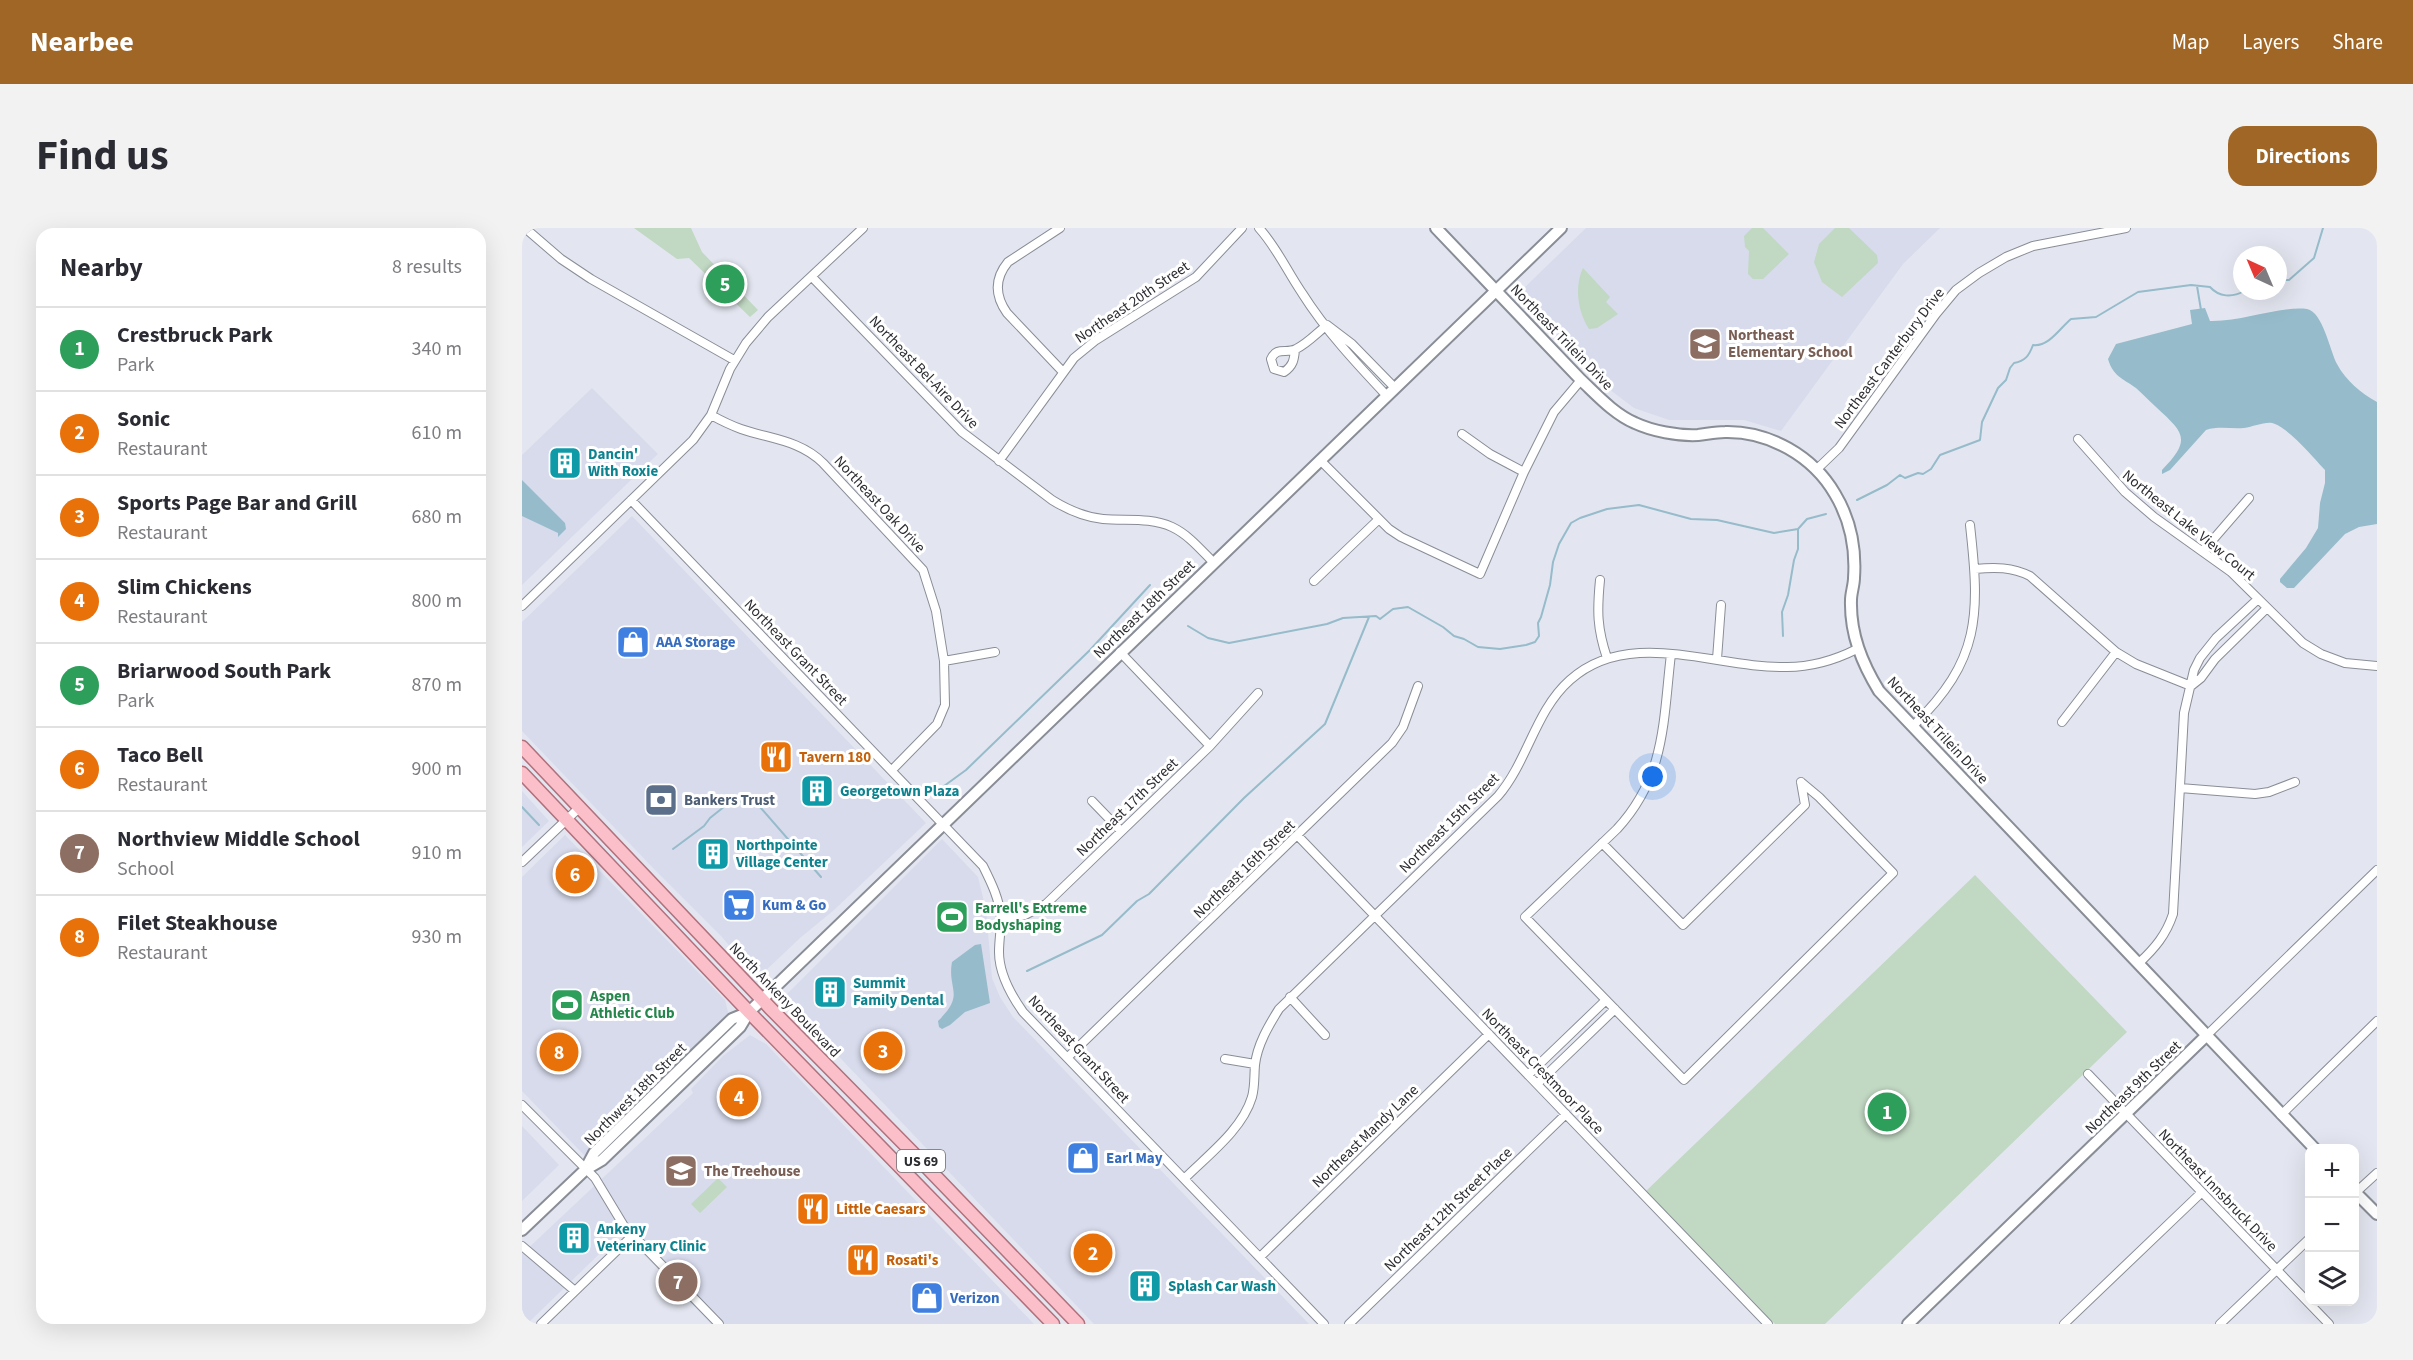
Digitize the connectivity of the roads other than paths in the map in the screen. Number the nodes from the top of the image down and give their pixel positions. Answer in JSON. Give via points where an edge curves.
{"nodes":[{"id":1,"x":525,"y":228,"type":"edge"},
{"id":2,"x":863,"y":228,"type":"edge"},
{"id":3,"x":1060,"y":228,"type":"edge"},
{"id":4,"x":1242,"y":228,"type":"edge"},
{"id":5,"x":1259,"y":228,"type":"edge"},
{"id":6,"x":1436,"y":228,"type":"edge"},
{"id":7,"x":1561,"y":228,"type":"edge"},
{"id":8,"x":2126,"y":228,"type":"edge"},
{"id":9,"x":812,"y":277,"type":"junction"},
{"id":10,"x":1496,"y":291,"type":"junction"},
{"id":11,"x":1327,"y":325,"type":"junction"},
{"id":12,"x":1295,"y":350,"type":"dead end"},
{"id":13,"x":734,"y":360,"type":"junction"},
{"id":14,"x":1063,"y":372,"type":"junction"},
{"id":15,"x":1581,"y":380,"type":"junction"},
{"id":16,"x":1395,"y":388,"type":"junction"},
{"id":17,"x":1387,"y":396,"type":"junction"},
{"id":18,"x":711,"y":415,"type":"junction"},
{"id":19,"x":1462,"y":434,"type":"dead end"},
{"id":20,"x":2078,"y":439,"type":"dead end"},
{"id":21,"x":1320,"y":460,"type":"junction"},
{"id":22,"x":999,"y":461,"type":"junction"},
{"id":23,"x":1816,"y":470,"type":"junction"},
{"id":24,"x":1524,"y":472,"type":"junction"},
{"id":25,"x":2249,"y":498,"type":"dead end"},
{"id":26,"x":630,"y":500,"type":"junction"},
{"id":27,"x":1378,"y":520,"type":"junction"},
{"id":28,"x":1970,"y":525,"type":"dead end"},
{"id":29,"x":2204,"y":550,"type":"junction"},
{"id":30,"x":1214,"y":563,"type":"junction"},
{"id":31,"x":1975,"y":569,"type":"junction"},
{"id":32,"x":1600,"y":580,"type":"dead end"},
{"id":33,"x":1314,"y":581,"type":"dead end"},
{"id":34,"x":2258,"y":599,"type":"junction"},
{"id":35,"x":1721,"y":605,"type":"dead end"},
{"id":36,"x":522,"y":606,"type":"edge"},
{"id":37,"x":2267,"y":608,"type":"junction"},
{"id":38,"x":1857,"y":649,"type":"junction"},
{"id":39,"x":996,"y":652,"type":"dead end"},
{"id":40,"x":1120,"y":652,"type":"junction"},
{"id":41,"x":2116,"y":652,"type":"junction"},
{"id":42,"x":1671,"y":654,"type":"junction"},
{"id":43,"x":1607,"y":658,"type":"junction"},
{"id":44,"x":1717,"y":659,"type":"junction"},
{"id":45,"x":944,"y":661,"type":"junction"},
{"id":46,"x":2377,"y":666,"type":"edge"},
{"id":47,"x":1418,"y":686,"type":"dead end"},
{"id":48,"x":2191,"y":686,"type":"junction"},
{"id":49,"x":1258,"y":693,"type":"dead end"},
{"id":50,"x":2062,"y":722,"type":"dead end"},
{"id":51,"x":1912,"y":726,"type":"junction"},
{"id":52,"x":1210,"y":746,"type":"junction"},
{"id":53,"x":522,"y":747,"type":"edge"},
{"id":54,"x":892,"y":770,"type":"junction"},
{"id":55,"x":522,"y":773,"type":"edge"},
{"id":56,"x":2295,"y":782,"type":"dead end"},
{"id":57,"x":2180,"y":788,"type":"junction"},
{"id":58,"x":1819,"y":797,"type":"junction"},
{"id":59,"x":1092,"y":801,"type":"dead end"},
{"id":60,"x":1805,"y":804,"type":"junction"},
{"id":61,"x":580,"y":807,"type":"junction"},
{"id":62,"x":566,"y":819,"type":"junction"},
{"id":63,"x":944,"y":825,"type":"junction"},
{"id":64,"x":1121,"y":831,"type":"junction"},
{"id":65,"x":1298,"y":836,"type":"junction"},
{"id":66,"x":1602,"y":843,"type":"junction"},
{"id":67,"x":522,"y":862,"type":"edge"},
{"id":68,"x":2377,"y":870,"type":"edge"},
{"id":69,"x":1374,"y":915,"type":"junction"},
{"id":70,"x":1001,"y":919,"type":"junction"},
{"id":71,"x":2139,"y":963,"type":"junction"},
{"id":72,"x":1290,"y":998,"type":"junction"},
{"id":73,"x":762,"y":999,"type":"junction"},
{"id":74,"x":1606,"y":1000,"type":"junction"},
{"id":75,"x":1615,"y":1010,"type":"junction"},
{"id":76,"x":749,"y":1012,"type":"junction"},
{"id":77,"x":2377,"y":1021,"type":"edge"},
{"id":78,"x":1489,"y":1034,"type":"junction"},
{"id":79,"x":1325,"y":1035,"type":"dead end"},
{"id":80,"x":2206,"y":1036,"type":"junction"},
{"id":81,"x":1068,"y":1058,"type":"junction"},
{"id":82,"x":1225,"y":1059,"type":"dead end"},
{"id":83,"x":1255,"y":1064,"type":"junction"},
{"id":84,"x":2088,"y":1074,"type":"dead end"},
{"id":85,"x":1528,"y":1075,"type":"junction"},
{"id":86,"x":1537,"y":1084,"type":"junction"},
{"id":87,"x":522,"y":1105,"type":"edge"},
{"id":88,"x":1566,"y":1114,"type":"junction"},
{"id":89,"x":2126,"y":1114,"type":"junction"},
{"id":90,"x":2281,"y":1115,"type":"junction"},
{"id":91,"x":2309,"y":1144,"type":"edge"},
{"id":92,"x":585,"y":1170,"type":"junction"},
{"id":93,"x":2377,"y":1173,"type":"edge"},
{"id":94,"x":1184,"y":1179,"type":"junction"},
{"id":95,"x":2359,"y":1189,"type":"edge"},
{"id":96,"x":2201,"y":1192,"type":"junction"},
{"id":97,"x":2359,"y":1197,"type":"edge"},
{"id":98,"x":2377,"y":1214,"type":"edge"},
{"id":99,"x":522,"y":1230,"type":"edge"},
{"id":100,"x":633,"y":1235,"type":"junction"},
{"id":101,"x":2305,"y":1243,"type":"edge"},
{"id":102,"x":522,"y":1246,"type":"edge"},
{"id":103,"x":1260,"y":1257,"type":"junction"},
{"id":104,"x":2276,"y":1270,"type":"junction"},
{"id":105,"x":575,"y":1291,"type":"junction"},
{"id":106,"x":542,"y":1324,"type":"edge"},
{"id":107,"x":719,"y":1324,"type":"edge"},
{"id":108,"x":1053,"y":1324,"type":"edge"},
{"id":109,"x":1078,"y":1324,"type":"edge"},
{"id":110,"x":1324,"y":1324,"type":"edge"},
{"id":111,"x":1348,"y":1324,"type":"edge"},
{"id":112,"x":1768,"y":1324,"type":"edge"},
{"id":113,"x":1908,"y":1324,"type":"edge"},
{"id":114,"x":2064,"y":1324,"type":"edge"},
{"id":115,"x":2220,"y":1324,"type":"edge"},
{"id":116,"x":2329,"y":1324,"type":"edge"}],
"edges":[{"from":1,"to":13,"type":"street","via":[[591,279]]},
{"from":2,"to":9,"type":"street"},
{"from":3,"to":14,"type":"street","via":[[1014,257],[1002,269],[997,287],[1007,314]]},
{"from":4,"to":14,"type":"street","name":"Northeast 20th Street","via":[[1196,277],[1085,348]]},
{"from":5,"to":11,"type":"street"},
{"from":6,"to":10,"type":"street","name":"Northeast Trilein Drive"},
{"from":7,"to":10,"type":"street","name":"Northeast 18th Street"},
{"from":8,"to":23,"type":"street","name":"Northeast Canterbury Drive","via":[[2033,246],[2006,257],[1956,290],[1839,448]]},
{"from":9,"to":13,"type":"street","via":[[768,317]]},
{"from":9,"to":22,"type":"street","name":"Northeast Bel-Aire Drive","via":[[962,432]]},
{"from":10,"to":15,"type":"street","name":"Northeast Trilein Drive"},
{"from":10,"to":16,"type":"street","name":"Northeast 18th Street"},
{"from":11,"to":12,"type":"street"},
{"from":11,"to":16,"type":"street"},
{"from":11,"to":17,"type":"street","via":[[1346,353]]},
{"from":13,"to":18,"type":"street"},
{"from":14,"to":22,"type":"street","name":"Northeast 20th Street"},
{"from":15,"to":23,"type":"street","name":"Northeast Trilein Drive","via":[[1605,403],[1635,423],[1696,435],[1724,432],[1764,436]]},
{"from":15,"to":24,"type":"street","via":[[1554,412]]},
{"from":16,"to":17,"type":"street","name":"Northeast 18th Street"},
{"from":17,"to":21,"type":"street","name":"Northeast 18th Street"},
{"from":18,"to":26,"type":"street","via":[[693,440]]},
{"from":18,"to":45,"type":"street","name":"Northeast Oak Drive","via":[[808,451],[890,533],[923,570],[936,611]]},
{"from":19,"to":24,"type":"street"},
{"from":20,"to":29,"type":"street","name":"Northeast Lake View Court","via":[[2125,492]]},
{"from":21,"to":27,"type":"street"},
{"from":21,"to":30,"type":"street","name":"Northeast 18th Street"},
{"from":22,"to":30,"type":"street","name":"Northeast Bel-Aire Drive","via":[[1052,500],[1077,513],[1104,519],[1153,520],[1174,528]]},
{"from":23,"to":38,"type":"street","name":"Northeast Trilein Drive","via":[[1847,520],[1854,554],[1851,601]]},
{"from":24,"to":27,"type":"street","via":[[1480,574],[1401,537]]},
{"from":25,"to":29,"type":"street"},
{"from":26,"to":36,"type":"street"},
{"from":26,"to":54,"type":"street","name":"Northeast Grant Street"},
{"from":27,"to":33,"type":"street"},
{"from":28,"to":31,"type":"street"},
{"from":29,"to":34,"type":"street","name":"Northeast Lake View Court"},
{"from":30,"to":40,"type":"street","name":"Northeast 18th Street"},
{"from":31,"to":41,"type":"street","via":[[2016,569],[2030,576]]},
{"from":31,"to":51,"type":"street","via":[[1972,634],[1962,664],[1949,686]]},
{"from":32,"to":43,"type":"street","via":[[1598,631]]},
{"from":34,"to":37,"type":"street","name":"Northeast Lake View Court"},
{"from":34,"to":48,"type":"street","via":[[2200,658]]},
{"from":35,"to":44,"type":"street"},
{"from":37,"to":46,"type":"street","name":"Northeast Lake View Court","via":[[2314,650],[2344,663]]},
{"from":37,"to":48,"type":"street"},
{"from":38,"to":44,"type":"street","name":"Northeast 15th Street","via":[[1813,665],[1789,667]]},
{"from":38,"to":51,"type":"street","name":"Northeast Trilein Drive","via":[[1879,691]]},
{"from":39,"to":45,"type":"street"},
{"from":40,"to":52,"type":"street"},
{"from":40,"to":63,"type":"street","name":"Northeast 18th Street"},
{"from":41,"to":48,"type":"street"},
{"from":41,"to":50,"type":"street"},
{"from":42,"to":43,"type":"street","name":"Northeast 15th Street","via":[[1639,652]]},
{"from":42,"to":44,"type":"street","name":"Northeast 15th Street"},
{"from":42,"to":66,"type":"street","via":[[1654,772],[1629,817]]},
{"from":43,"to":69,"type":"street","name":"Northeast 15th Street","via":[[1584,669],[1562,687],[1504,789]]},
{"from":45,"to":54,"type":"street","name":"Northeast Oak Drive","via":[[946,698],[940,718]]},
{"from":47,"to":65,"type":"street","name":"Northeast 16th Street","via":[[1403,727],[1392,743]]},
{"from":48,"to":57,"type":"street","via":[[2184,713]]},
{"from":49,"to":52,"type":"street","name":"Northeast 17th Street"},
{"from":51,"to":71,"type":"street","name":"Northeast Trilein Drive"},
{"from":52,"to":64,"type":"street","name":"Northeast 17th Street"},
{"from":53,"to":61,"type":"main road","name":"North Ankeny Boulevard","number":"US 69"},
{"from":54,"to":63,"type":"street","name":"Northeast Grant Street"},
{"from":55,"to":62,"type":"main road","number":"US 69"},
{"from":56,"to":57,"type":"street","via":[[2255,794]]},
{"from":57,"to":71,"type":"street","via":[[2173,914],[2159,943]]},
{"from":58,"to":60,"type":"street"},
{"from":58,"to":60,"type":"street","via":[[1801,782]]},
{"from":58,"to":75,"type":"street","via":[[1893,873],[1684,1080]]},
{"from":59,"to":64,"type":"street"},
{"from":60,"to":66,"type":"street","via":[[1683,925]]},
{"from":61,"to":62,"type":"street"},
{"from":61,"to":73,"type":"main road","name":"North Ankeny Boulevard","number":"US 69"},
{"from":62,"to":67,"type":"street"},
{"from":62,"to":76,"type":"main road","number":"US 69"},
{"from":63,"to":70,"type":"street","name":"Northeast Grant Street","via":[[983,866]]},
{"from":63,"to":73,"type":"street","name":"Northeast 18th Street"},
{"from":64,"to":70,"type":"street","name":"Northeast 17th Street","via":[[1046,904],[1025,915]]},
{"from":65,"to":69,"type":"street","name":"Northeast Crestmoor Place"},
{"from":65,"to":81,"type":"street","name":"Northeast 16th Street"},
{"from":66,"to":74,"type":"street","via":[[1526,917]]},
{"from":68,"to":80,"type":"street","name":"Northeast 9th Street"},
{"from":69,"to":72,"type":"street","name":"Northeast 15th Street"},
{"from":69,"to":78,"type":"street","name":"Northeast Crestmoor Place"},
{"from":70,"to":81,"type":"street","name":"Northeast Grant Street","via":[[1000,963],[1011,993],[1023,1012]]},
{"from":71,"to":80,"type":"street","name":"Northeast Trilein Drive"},
{"from":72,"to":79,"type":"street"},
{"from":72,"to":83,"type":"street","name":"Northeast 15th Street","via":[[1267,1028]]},
{"from":73,"to":76,"type":"street","name":"Northeast 18th Street"},
{"from":73,"to":109,"type":"main road","name":"North Ankeny Boulevard","number":"US 69"},
{"from":74,"to":75,"type":"street"},
{"from":74,"to":85,"type":"street"},
{"from":75,"to":86,"type":"street"},
{"from":76,"to":92,"type":"street","name":"Northwest 18th Street","via":[[732,1019],[684,1065],[594,1153]]},
{"from":76,"to":108,"type":"main road","number":"US 69"},
{"from":77,"to":90,"type":"street"},
{"from":78,"to":85,"type":"street","name":"Northeast Crestmoor Place"},
{"from":78,"to":103,"type":"street","name":"Northeast Mandy Lane"},
{"from":80,"to":89,"type":"street","name":"Northeast 9th Street"},
{"from":80,"to":90,"type":"street","name":"Northeast Trilein Drive"},
{"from":81,"to":94,"type":"street","name":"Northeast Grant Street"},
{"from":82,"to":83,"type":"street"},
{"from":83,"to":94,"type":"street","name":"Northeast 15th Street","via":[[1254,1090],[1243,1116]]},
{"from":84,"to":89,"type":"street","name":"Northeast Innsbruck Drive"},
{"from":85,"to":86,"type":"street","name":"Northeast Crestmoor Place"},
{"from":86,"to":88,"type":"street","name":"Northeast Crestmoor Place"},
{"from":87,"to":92,"type":"street"},
{"from":88,"to":111,"type":"street","name":"Northeast 12th Street Place"},
{"from":88,"to":112,"type":"street","name":"Northeast Crestmoor Place"},
{"from":89,"to":96,"type":"street","name":"Northeast Innsbruck Drive"},
{"from":89,"to":113,"type":"street","name":"Northeast 9th Street"},
{"from":90,"to":91,"type":"street","name":"Northeast Trilein Drive"},
{"from":92,"to":99,"type":"street","name":"Northwest 18th Street"},
{"from":92,"to":100,"type":"street"},
{"from":93,"to":95,"type":"street"},
{"from":94,"to":103,"type":"street","name":"Northeast Grant Street"},
{"from":96,"to":104,"type":"street","name":"Northeast Innsbruck Drive"},
{"from":96,"to":114,"type":"street"},
{"from":97,"to":98,"type":"street"},
{"from":100,"to":105,"type":"street"},
{"from":100,"to":107,"type":"street"},
{"from":101,"to":104,"type":"street"},
{"from":102,"to":105,"type":"street"},
{"from":103,"to":110,"type":"street","name":"Northeast Grant Street"},
{"from":104,"to":115,"type":"street"},
{"from":104,"to":116,"type":"street","name":"Northeast Innsbruck Drive"},
{"from":105,"to":106,"type":"street"}]}
